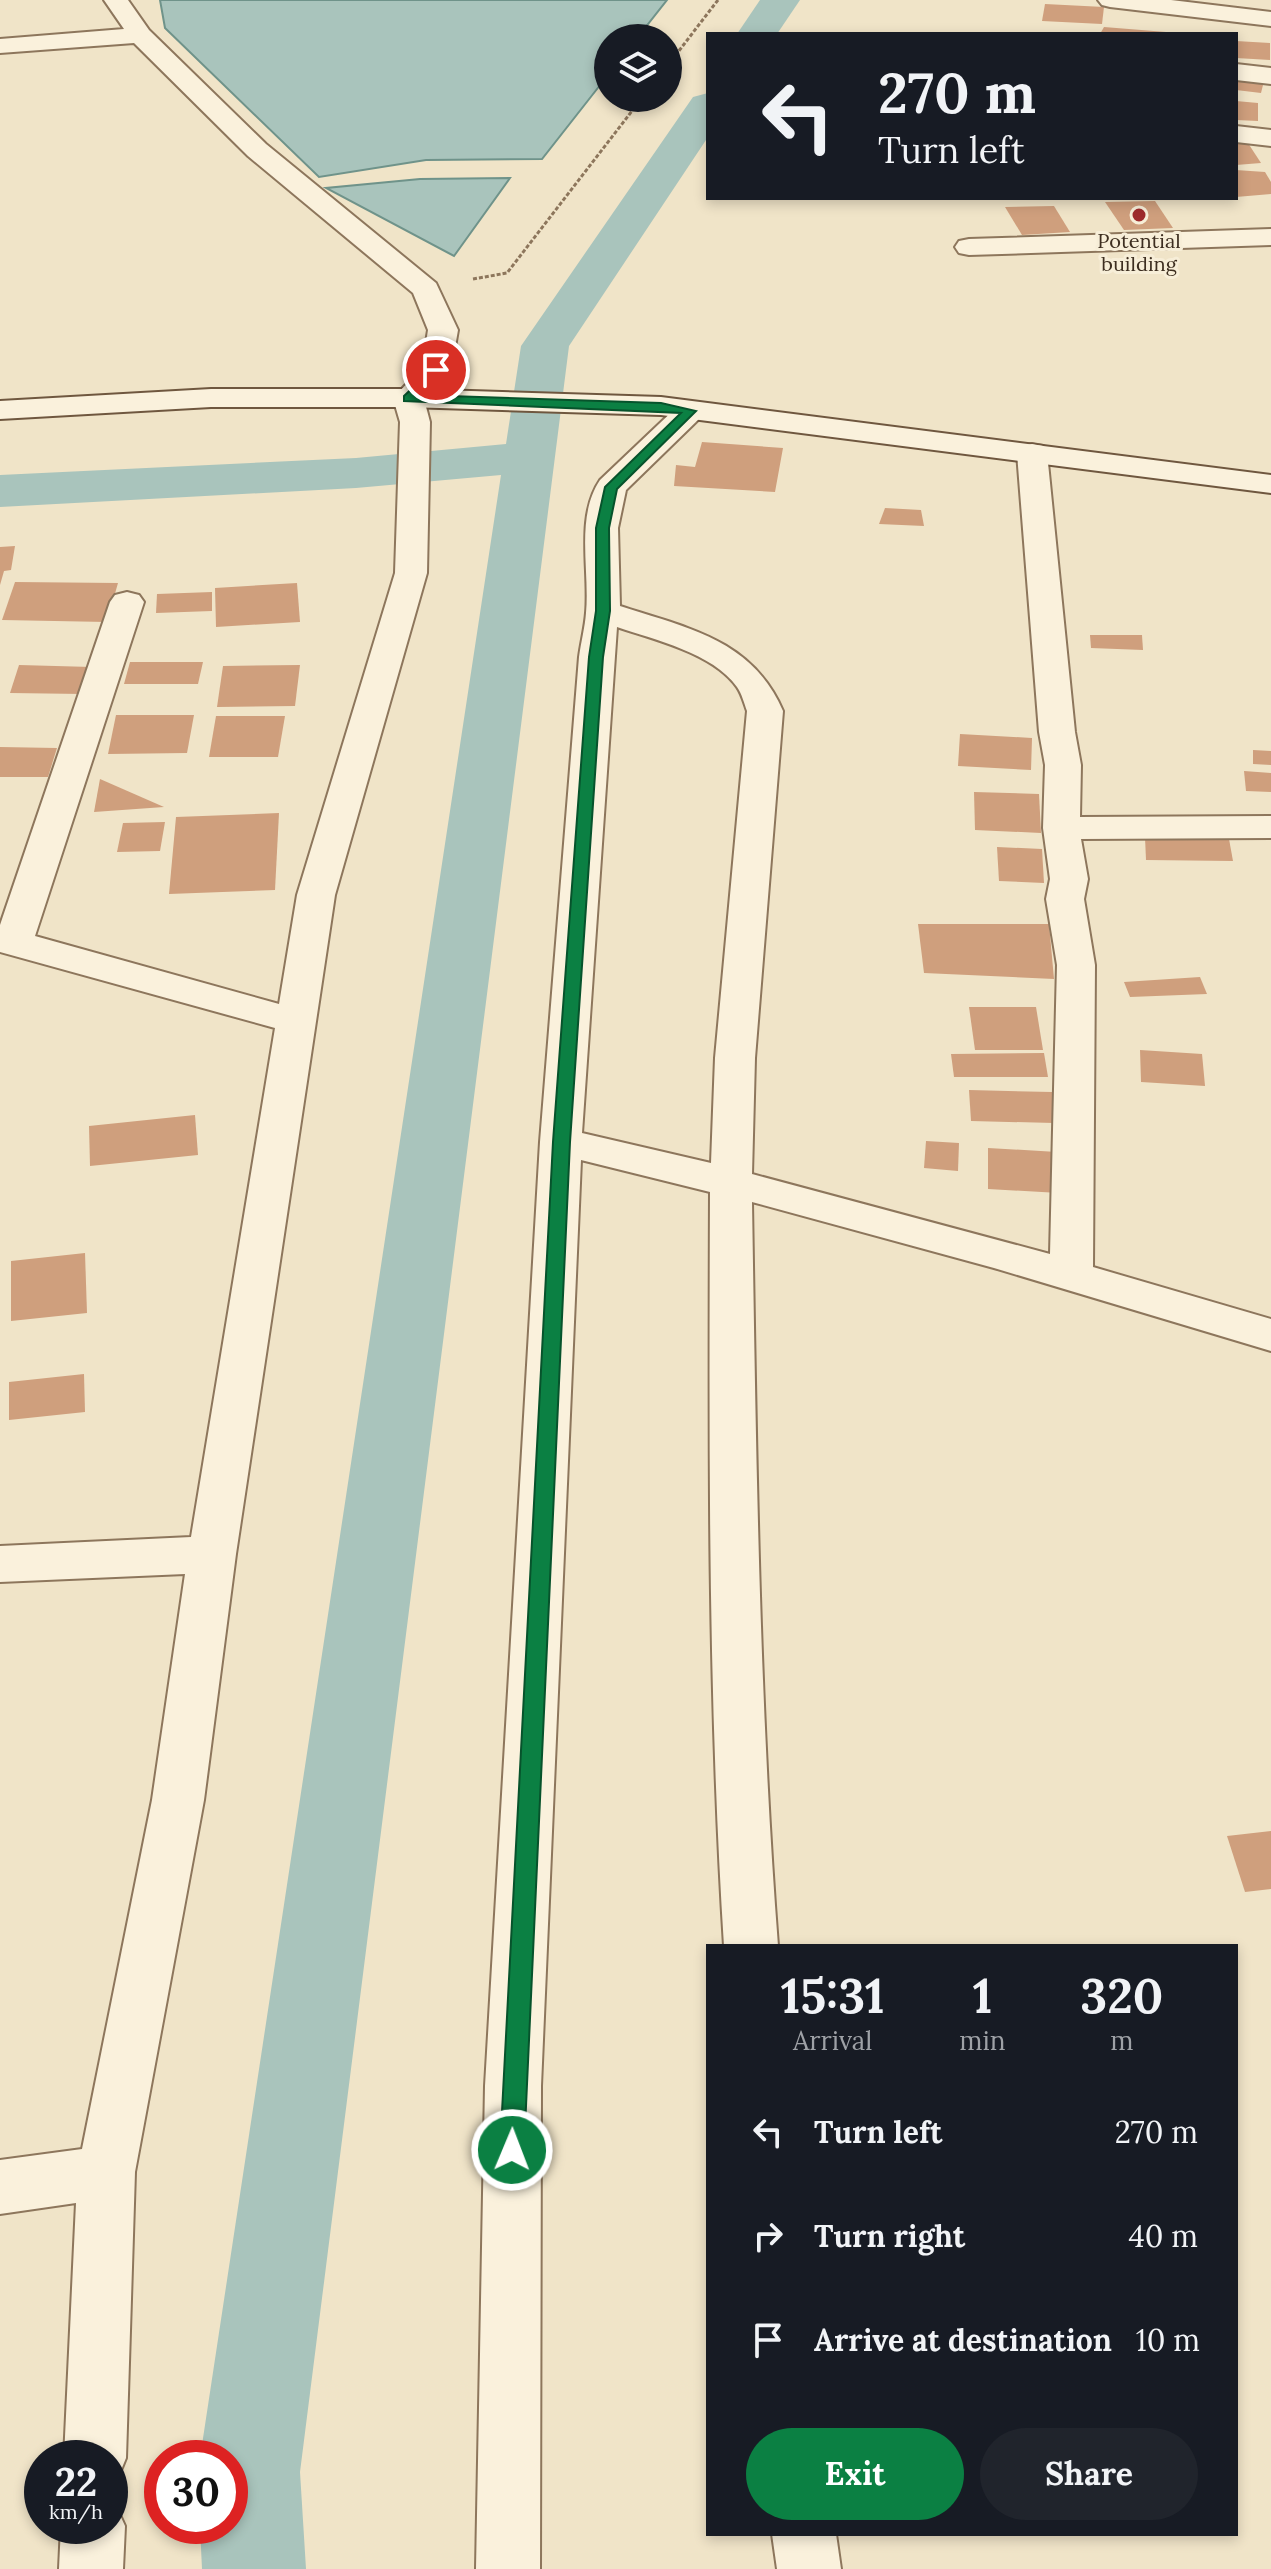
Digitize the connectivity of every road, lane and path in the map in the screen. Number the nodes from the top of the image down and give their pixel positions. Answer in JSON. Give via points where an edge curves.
{"nodes":[{"id":1,"x":116,"y":0,"type":"edge"},
{"id":2,"x":718,"y":0,"type":"edge"},
{"id":3,"x":1110,"y":0,"type":"edge"},
{"id":4,"x":1271,"y":19,"type":"edge"},
{"id":5,"x":140,"y":35,"type":"junction"},
{"id":6,"x":0,"y":46,"type":"edge"},
{"id":7,"x":682,"y":47,"type":"edge"},
{"id":8,"x":1238,"y":72,"type":"edge"},
{"id":9,"x":1271,"y":76,"type":"edge"},
{"id":10,"x":631,"y":112,"type":"edge"},
{"id":11,"x":1238,"y":134,"type":"edge"},
{"id":12,"x":1271,"y":138,"type":"edge"},
{"id":13,"x":1271,"y":237,"type":"edge"},
{"id":14,"x":969,"y":247,"type":"dead end"},
{"id":15,"x":426,"y":289,"type":"junction"},
{"id":16,"x":420,"y":407,"type":"junction"},
{"id":17,"x":676,"y":409,"type":"junction"},
{"id":18,"x":0,"y":410,"type":"edge"},
{"id":19,"x":1032,"y":453,"type":"junction"},
{"id":20,"x":1271,"y":484,"type":"edge"},
{"id":21,"x":127,"y":602,"type":"dead end"},
{"id":22,"x":603,"y":611,"type":"junction"},
{"id":23,"x":1271,"y":827,"type":"edge"},
{"id":24,"x":1061,"y":828,"type":"junction"},
{"id":25,"x":6,"y":940,"type":"edge"},
{"id":26,"x":298,"y":1022,"type":"junction"},
{"id":27,"x":561,"y":1142,"type":"junction"},
{"id":28,"x":731,"y":1181,"type":"junction"},
{"id":29,"x":1071,"y":1274,"type":"junction"},
{"id":30,"x":1271,"y":1335,"type":"edge"},
{"id":31,"x":212,"y":1554,"type":"junction"},
{"id":32,"x":0,"y":1564,"type":"edge"},
{"id":33,"x":751,"y":1944,"type":"edge"},
{"id":34,"x":106,"y":2172,"type":"junction"},
{"id":35,"x":0,"y":2187,"type":"edge"},
{"id":36,"x":96,"y":2440,"type":"edge"},
{"id":37,"x":804,"y":2536,"type":"edge"},
{"id":38,"x":92,"y":2544,"type":"edge"},
{"id":39,"x":91,"y":2569,"type":"edge"},
{"id":40,"x":508,"y":2569,"type":"edge"},
{"id":41,"x":809,"y":2569,"type":"edge"}],
"edges":[{"from":1,"to":5,"type":"street"},
{"from":2,"to":7,"type":"path"},
{"from":3,"to":4,"type":"street"},
{"from":5,"to":6,"type":"street"},
{"from":5,"to":15,"type":"street","via":[[257,150]]},
{"from":8,"to":9,"type":"street"},
{"from":10,"to":15,"type":"path","via":[[507,273]]},
{"from":11,"to":12,"type":"street"},
{"from":13,"to":14,"type":"street"},
{"from":15,"to":16,"type":"street","via":[[443,330],[436,370]]},
{"from":16,"to":17,"type":"street"},
{"from":16,"to":18,"type":"street","via":[[211,398]]},
{"from":16,"to":26,"type":"street","via":[[411,573],[316,895]]},
{"from":17,"to":19,"type":"street"},
{"from":17,"to":22,"type":"street","via":[[611,487],[602,528]]},
{"from":19,"to":20,"type":"street"},
{"from":19,"to":24,"type":"street","via":[[1063,765]]},
{"from":21,"to":25,"type":"street"},
{"from":22,"to":27,"type":"street"},
{"from":22,"to":28,"type":"street","via":[[698,644],[726,660],[751,681],[765,711],[735,1058]]},
{"from":23,"to":24,"type":"street"},
{"from":24,"to":29,"type":"street","via":[[1076,965]]},
{"from":25,"to":26,"type":"street"},
{"from":26,"to":31,"type":"street"},
{"from":27,"to":28,"type":"street"},
{"from":27,"to":40,"type":"street","via":[[513,2086]]},
{"from":28,"to":29,"type":"street"},
{"from":28,"to":33,"type":"street","via":[[742,1817]]},
{"from":29,"to":30,"type":"street"},
{"from":31,"to":32,"type":"street"},
{"from":31,"to":34,"type":"street","via":[[178,1800]]},
{"from":34,"to":35,"type":"street"},
{"from":34,"to":36,"type":"street"},
{"from":37,"to":41,"type":"street"},
{"from":38,"to":39,"type":"street"}]}
